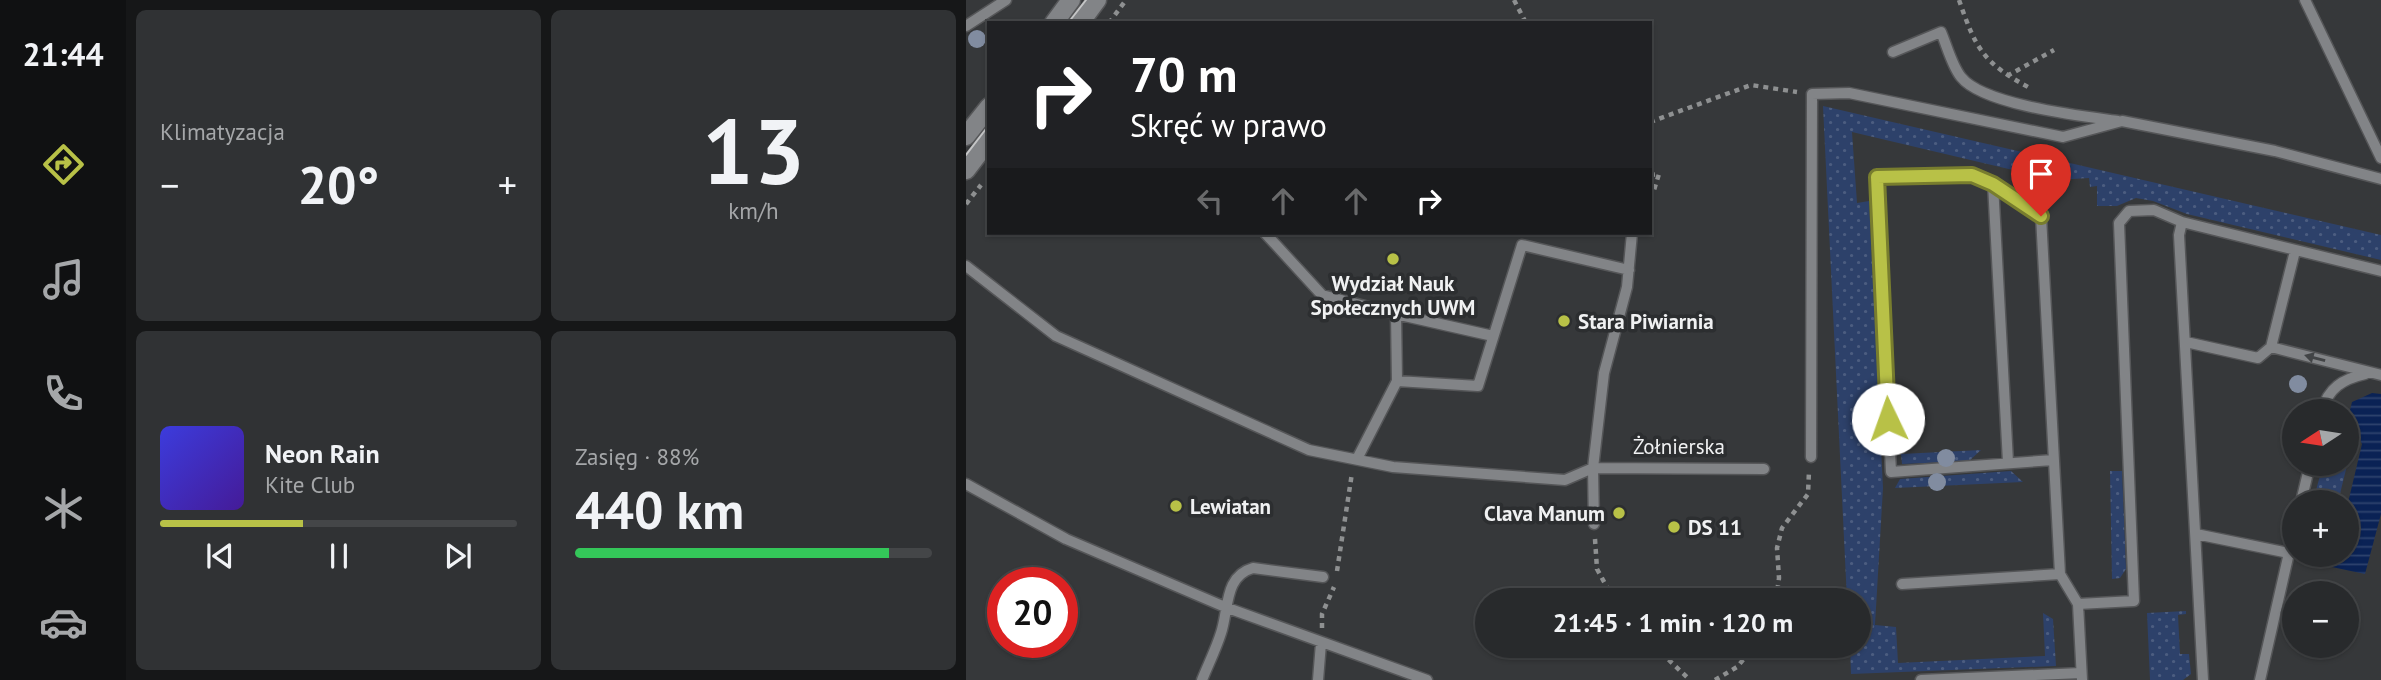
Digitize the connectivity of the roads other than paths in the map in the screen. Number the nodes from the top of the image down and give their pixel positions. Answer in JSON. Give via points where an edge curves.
{"nodes":[{"id":1,"x":1006,"y":0,"type":"edge"},
{"id":2,"x":1072,"y":0,"type":"edge"},
{"id":3,"x":1097,"y":0,"type":"edge"},
{"id":4,"x":2305,"y":0,"type":"edge"},
{"id":5,"x":1056,"y":21,"type":"edge"},
{"id":6,"x":1081,"y":21,"type":"edge"},
{"id":7,"x":966,"y":26,"type":"edge"},
{"id":8,"x":1893,"y":52,"type":"dead end"},
{"id":9,"x":987,"y":110,"type":"edge"},
{"id":10,"x":2122,"y":121,"type":"junction"},
{"id":11,"x":966,"y":136,"type":"edge"},
{"id":12,"x":987,"y":144,"type":"edge"},
{"id":13,"x":2381,"y":158,"type":"edge"},
{"id":14,"x":966,"y":170,"type":"edge"},
{"id":15,"x":2381,"y":179,"type":"edge"},
{"id":16,"x":1993,"y":184,"type":"junction"},
{"id":17,"x":2182,"y":222,"type":"junction"},
{"id":18,"x":1267,"y":235,"type":"edge"},
{"id":19,"x":1524,"y":235,"type":"edge"},
{"id":20,"x":1632,"y":235,"type":"edge"},
{"id":21,"x":1522,"y":245,"type":"junction"},
{"id":22,"x":2295,"y":251,"type":"junction"},
{"id":23,"x":966,"y":266,"type":"edge"},
{"id":24,"x":1629,"y":270,"type":"junction"},
{"id":25,"x":2381,"y":271,"type":"edge"},
{"id":26,"x":1396,"y":314,"type":"junction"},
{"id":27,"x":1493,"y":336,"type":"junction"},
{"id":28,"x":2186,"y":342,"type":"junction"},
{"id":29,"x":2271,"y":347,"type":"junction"},
{"id":30,"x":2370,"y":373,"type":"junction"},
{"id":31,"x":2381,"y":376,"type":"edge"},
{"id":32,"x":1397,"y":381,"type":"junction"},
{"id":33,"x":2325,"y":399,"type":"edge"},
{"id":34,"x":1811,"y":457,"type":"road end"},
{"id":35,"x":1357,"y":459,"type":"junction"},
{"id":36,"x":2053,"y":460,"type":"junction"},
{"id":37,"x":2008,"y":462,"type":"junction"},
{"id":38,"x":1594,"y":468,"type":"junction"},
{"id":39,"x":1764,"y":469,"type":"dead end"},
{"id":40,"x":966,"y":484,"type":"edge"},
{"id":41,"x":1594,"y":524,"type":"dead end"},
{"id":42,"x":2196,"y":534,"type":"junction"},
{"id":43,"x":2282,"y":552,"type":"edge"},
{"id":44,"x":2286,"y":567,"type":"edge"},
{"id":45,"x":2060,"y":574,"type":"junction"},
{"id":46,"x":1323,"y":577,"type":"dead end"},
{"id":47,"x":1902,"y":584,"type":"dead end"},
{"id":48,"x":2078,"y":604,"type":"junction"},
{"id":49,"x":1226,"y":607,"type":"junction"},
{"id":50,"x":1321,"y":643,"type":"junction"},
{"id":51,"x":2082,"y":676,"type":"edge"},
{"id":52,"x":1202,"y":680,"type":"edge"},
{"id":53,"x":1318,"y":680,"type":"edge"},
{"id":54,"x":1427,"y":680,"type":"edge"},
{"id":55,"x":1921,"y":680,"type":"edge"},
{"id":56,"x":2203,"y":680,"type":"edge"},
{"id":57,"x":2260,"y":680,"type":"edge"}],
"edges":[{"from":1,"to":7,"type":"lane"},
{"from":2,"to":5,"type":"street"},
{"from":3,"to":6,"type":"street"},
{"from":4,"to":13,"type":"lane"},
{"from":8,"to":10,"type":"lane","via":[[1941,32],[1961,77],[1982,93],[2050,111]]},
{"from":9,"to":11,"type":"street"},
{"from":10,"to":15,"type":"lane"},
{"from":10,"to":34,"type":"lane","via":[[2063,137],[1849,93],[1812,94]]},
{"from":12,"to":14,"type":"street"},
{"from":16,"to":36,"type":"lane","via":[[2041,216]]},
{"from":16,"to":37,"type":"lane"},
{"from":16,"to":37,"type":"lane","via":[[1972,175],[1877,177],[1891,472]]},
{"from":17,"to":22,"type":"lane"},
{"from":17,"to":28,"type":"lane"},
{"from":17,"to":48,"type":"lane","via":[[2154,210],[2129,211],[2119,223],[2134,601]]},
{"from":18,"to":26,"type":"lane","via":[[1322,295]]},
{"from":19,"to":21,"type":"lane"},
{"from":20,"to":24,"type":"lane"},
{"from":21,"to":24,"type":"lane"},
{"from":21,"to":27,"type":"lane"},
{"from":22,"to":25,"type":"lane"},
{"from":22,"to":29,"type":"lane"},
{"from":23,"to":35,"type":"lane","via":[[1056,336],[1308,450]]},
{"from":24,"to":38,"type":"lane","via":[[1604,373]]},
{"from":26,"to":27,"type":"lane"},
{"from":26,"to":32,"type":"lane"},
{"from":27,"to":32,"type":"lane","via":[[1478,386]]},
{"from":28,"to":29,"type":"lane","via":[[2258,358]]},
{"from":28,"to":42,"type":"lane"},
{"from":30,"to":29,"type":"lane","one_way":true},
{"from":30,"to":31,"type":"lane"},
{"from":30,"to":33,"type":"lane","via":[[2343,379]]},
{"from":32,"to":35,"type":"lane"},
{"from":35,"to":38,"type":"lane","via":[[1393,467],[1565,480]]},
{"from":36,"to":37,"type":"lane"},
{"from":36,"to":45,"type":"lane"},
{"from":38,"to":39,"type":"lane","name":"Żołnierska"},
{"from":38,"to":41,"type":"lane"},
{"from":40,"to":49,"type":"lane","via":[[1066,539]]},
{"from":42,"to":43,"type":"lane"},
{"from":42,"to":56,"type":"lane"},
{"from":44,"to":57,"type":"lane"},
{"from":45,"to":47,"type":"lane"},
{"from":45,"to":48,"type":"lane"},
{"from":46,"to":49,"type":"lane","via":[[1253,568],[1242,571],[1234,580]]},
{"from":48,"to":51,"type":"lane"},
{"from":49,"to":50,"type":"lane"},
{"from":49,"to":52,"type":"lane","via":[[1222,632]]},
{"from":50,"to":53,"type":"lane"},
{"from":50,"to":54,"type":"lane"},
{"from":51,"to":55,"type":"lane"}]}
